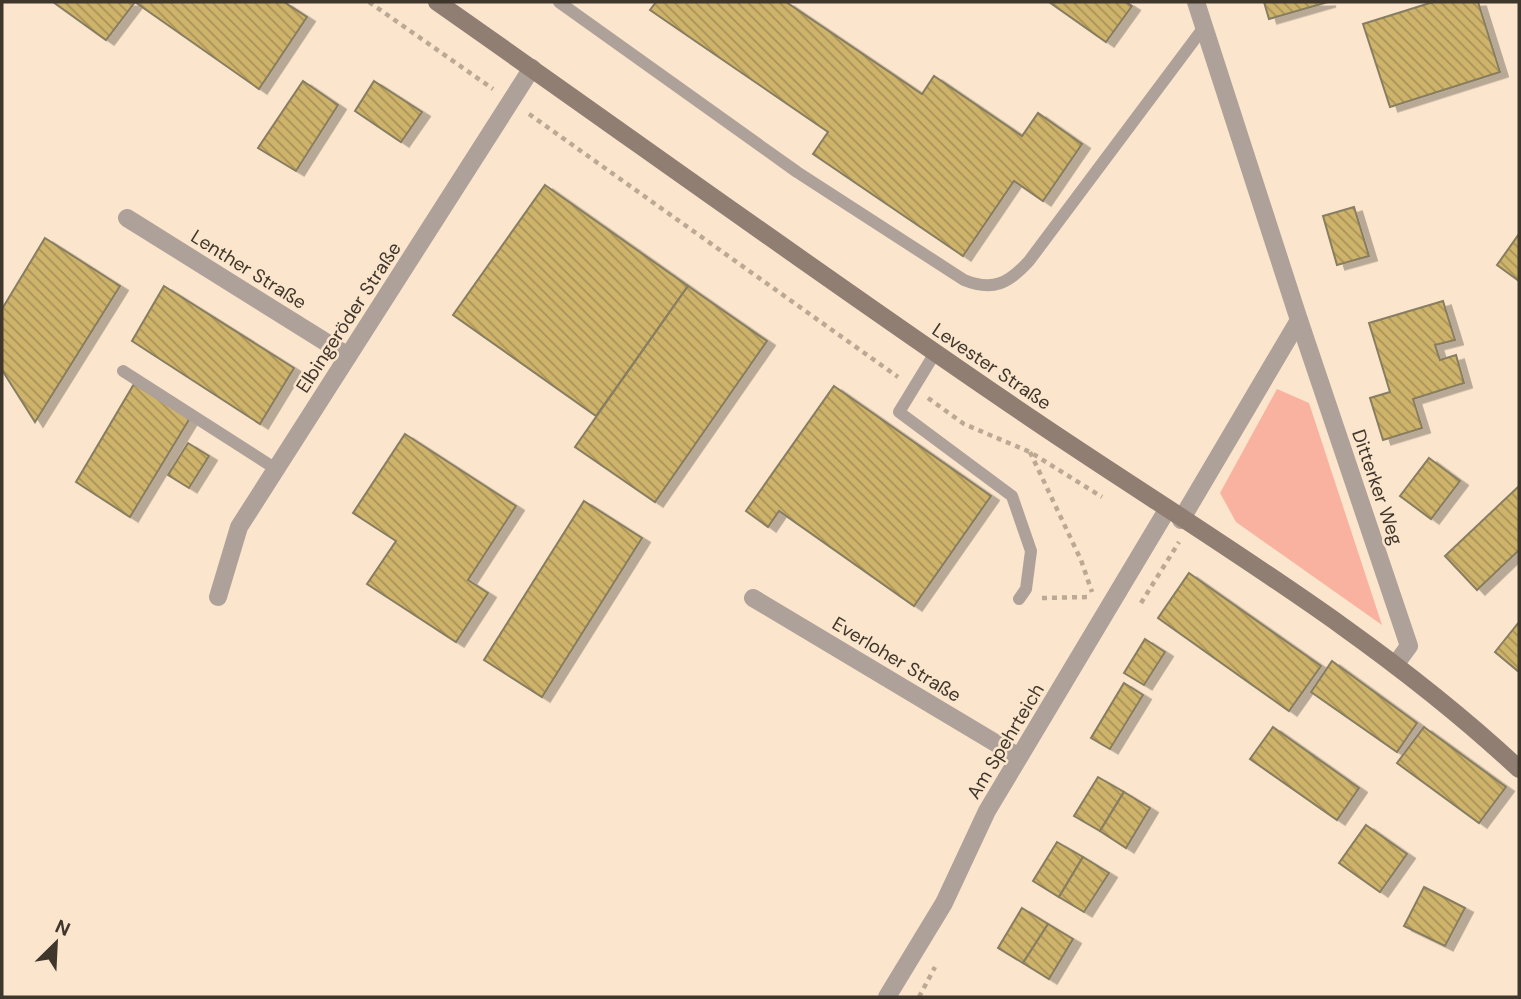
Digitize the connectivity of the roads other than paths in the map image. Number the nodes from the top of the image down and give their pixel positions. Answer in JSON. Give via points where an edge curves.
{"nodes":[{"id":1,"x":438,"y":2,"type":"edge"},
{"id":2,"x":559,"y":2,"type":"edge"},
{"id":3,"x":1196,"y":2,"type":"edge"},
{"id":4,"x":1204,"y":27,"type":"junction"},
{"id":5,"x":532,"y":68,"type":"junction"},
{"id":6,"x":127,"y":218,"type":"dead end"},
{"id":7,"x":1299,"y":320,"type":"junction"},
{"id":8,"x":935,"y":353,"type":"junction"},
{"id":9,"x":348,"y":356,"type":"junction"},
{"id":10,"x":123,"y":371,"type":"dead end"},
{"id":11,"x":276,"y":469,"type":"junction"},
{"id":12,"x":1174,"y":515,"type":"junction"},
{"id":13,"x":218,"y":597,"type":"dead end"},
{"id":14,"x":753,"y":598,"type":"dead end"},
{"id":15,"x":1020,"y":599,"type":"road end"},
{"id":16,"x":1395,"y":666,"type":"junction"},
{"id":17,"x":1019,"y":757,"type":"junction"},
{"id":18,"x":1519,"y":769,"type":"edge"},
{"id":19,"x":887,"y":997,"type":"edge"}],
"edges":[{"from":1,"to":5,"type":"street","name":"Levester Straße"},
{"from":2,"to":4,"type":"lane","via":[[797,172],[964,281],[981,287],[1010,278],[1029,261]]},
{"from":3,"to":4,"type":"street","name":"Ditterker Weg"},
{"from":4,"to":7,"type":"street","name":"Ditterker Weg"},
{"from":5,"to":8,"type":"street","name":"Levester Straße"},
{"from":5,"to":9,"type":"street","name":"Elbingeröder Straße"},
{"from":6,"to":9,"type":"street","name":"Lenther Straße"},
{"from":7,"to":12,"type":"street"},
{"from":7,"to":16,"type":"street","name":"Ditterker Weg","via":[[1409,646]]},
{"from":8,"to":12,"type":"street","name":"Levester Straße"},
{"from":8,"to":15,"type":"lane","via":[[899,412],[1012,496],[1031,551],[1026,589]]},
{"from":9,"to":11,"type":"street","name":"Elbingeröder Straße"},
{"from":10,"to":11,"type":"lane"},
{"from":11,"to":13,"type":"street","name":"Elbingeröder Straße","via":[[239,527]]},
{"from":12,"to":16,"type":"street","name":"Levester Straße"},
{"from":12,"to":17,"type":"street","name":"Am Spehrteich","via":[[1156,530]]},
{"from":14,"to":17,"type":"street","name":"Everloher Straße"},
{"from":16,"to":18,"type":"street","name":"Levester Straße","via":[[1465,719]]},
{"from":17,"to":19,"type":"street","name":"Am Spehrteich","via":[[944,903]]}]}
